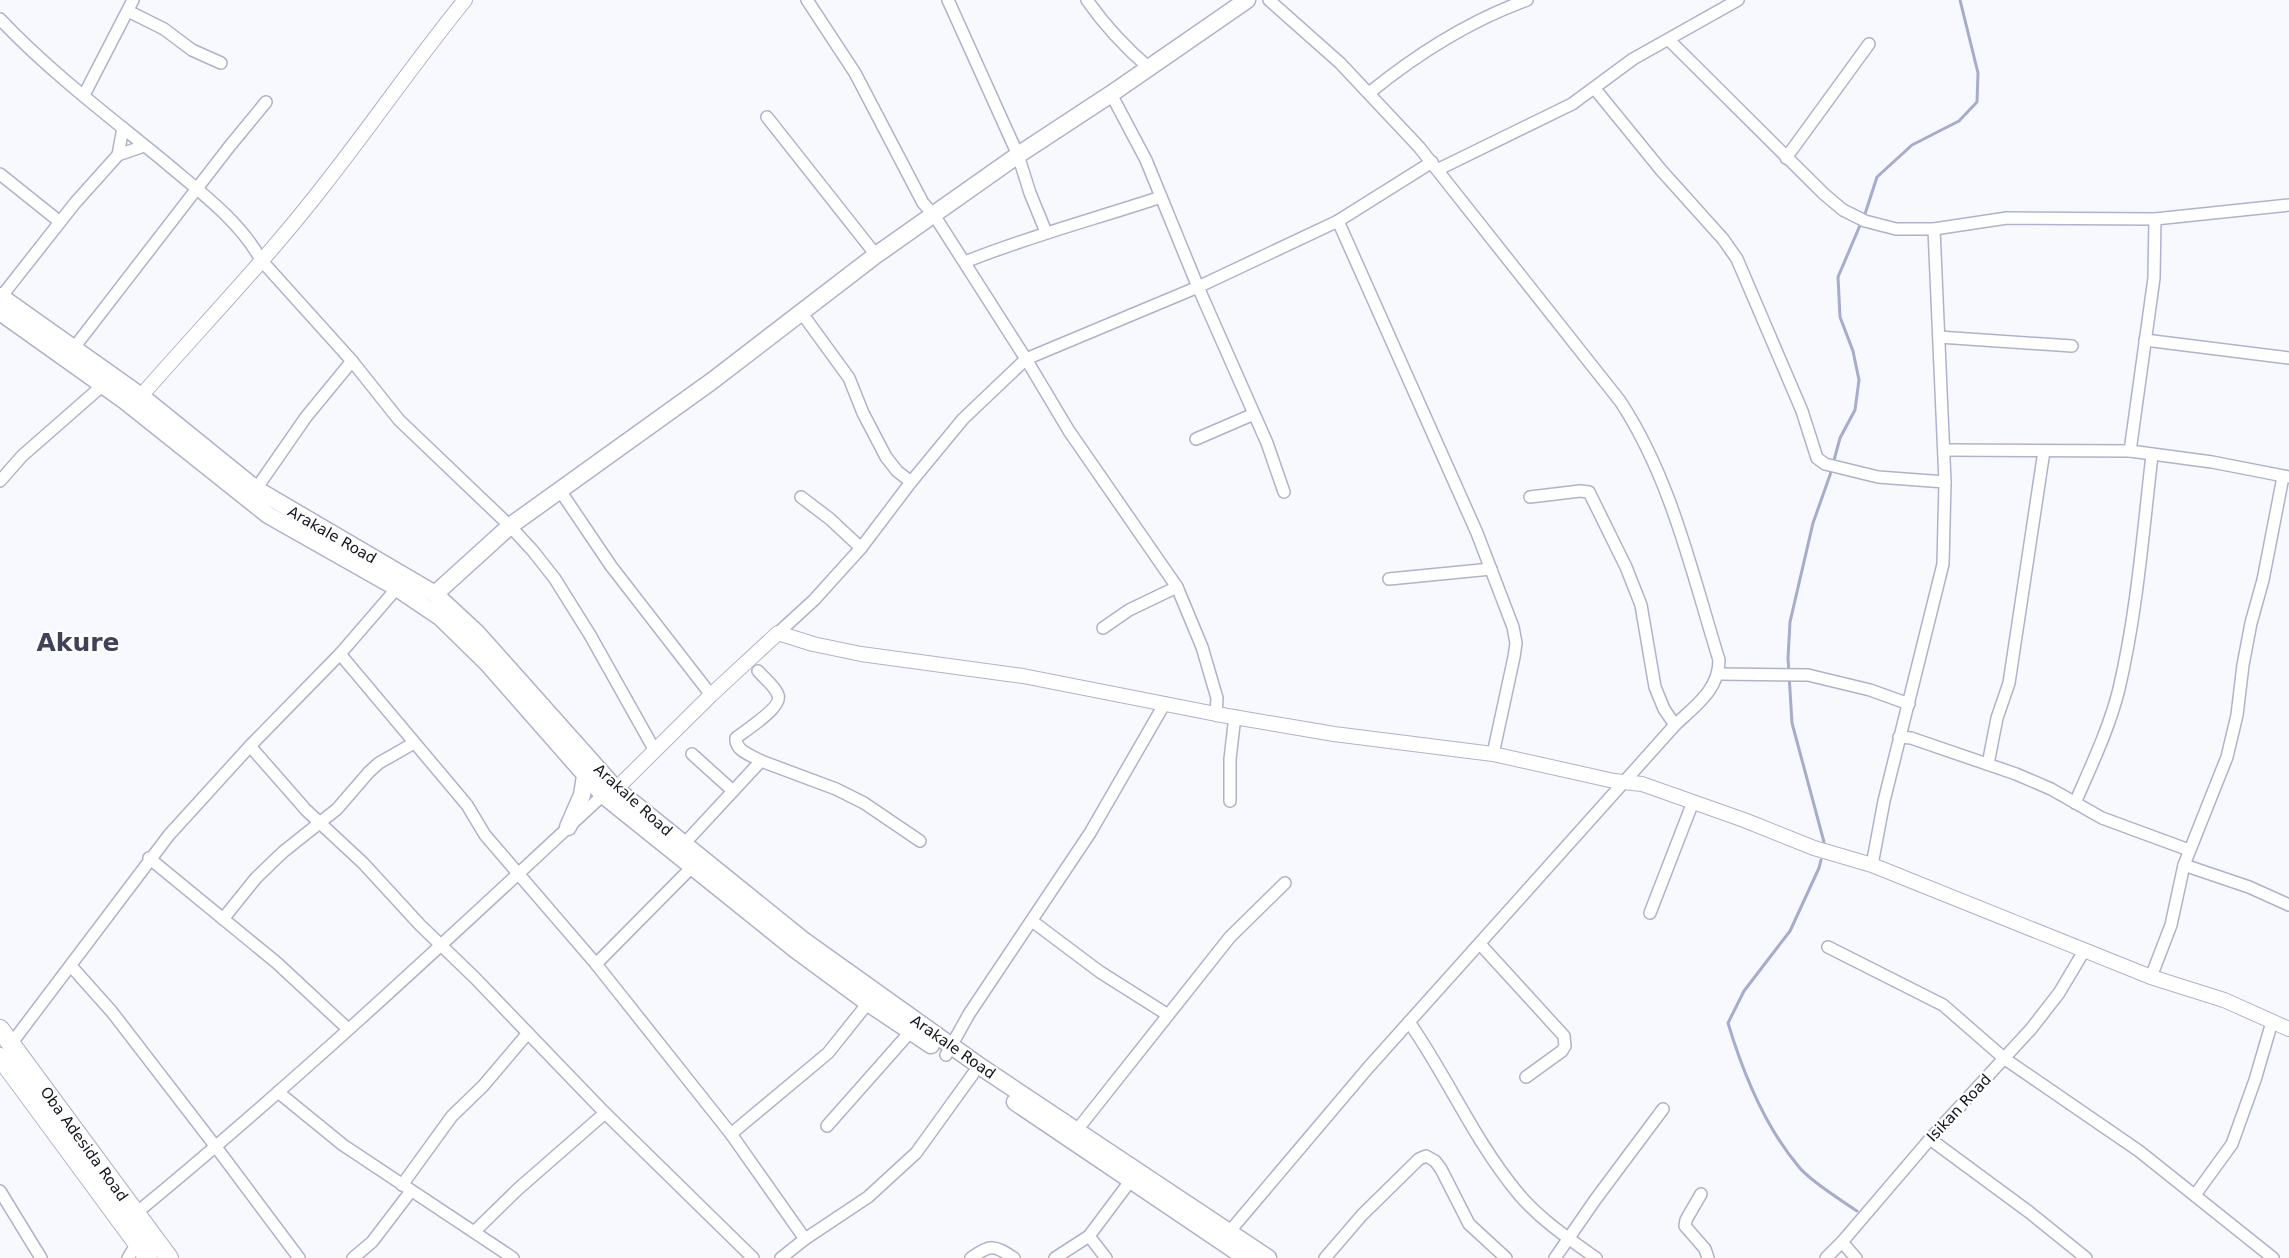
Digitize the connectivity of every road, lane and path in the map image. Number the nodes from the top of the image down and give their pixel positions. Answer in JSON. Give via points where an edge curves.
{"nodes":[{"id":1,"x":133,"y":0,"type":"edge"},
{"id":2,"x":465,"y":0,"type":"edge"},
{"id":3,"x":807,"y":0,"type":"edge"},
{"id":4,"x":948,"y":0,"type":"edge"},
{"id":5,"x":1087,"y":0,"type":"edge"},
{"id":6,"x":1247,"y":0,"type":"edge"},
{"id":7,"x":1269,"y":0,"type":"edge"},
{"id":8,"x":1527,"y":0,"type":"edge"},
{"id":9,"x":1738,"y":0,"type":"edge"},
{"id":10,"x":128,"y":11,"type":"junction"},
{"id":11,"x":0,"y":19,"type":"edge"},
{"id":12,"x":1669,"y":40,"type":"junction"},
{"id":13,"x":1869,"y":44,"type":"dead end"},
{"id":14,"x":221,"y":63,"type":"dead end"},
{"id":15,"x":1149,"y":68,"type":"junction"},
{"id":16,"x":1595,"y":89,"type":"junction"},
{"id":17,"x":1369,"y":93,"type":"junction"},
{"id":18,"x":1112,"y":94,"type":"junction"},
{"id":19,"x":84,"y":95,"type":"junction"},
{"id":20,"x":266,"y":102,"type":"dead end"},
{"id":21,"x":767,"y":117,"type":"dead end"},
{"id":22,"x":123,"y":128,"type":"junction"},
{"id":23,"x":144,"y":146,"type":"junction"},
{"id":24,"x":118,"y":155,"type":"junction"},
{"id":25,"x":1018,"y":155,"type":"junction"},
{"id":26,"x":1786,"y":158,"type":"junction"},
{"id":27,"x":1436,"y":166,"type":"junction"},
{"id":28,"x":0,"y":174,"type":"edge"},
{"id":29,"x":197,"y":189,"type":"junction"},
{"id":30,"x":1161,"y":197,"type":"junction"},
{"id":31,"x":2289,"y":205,"type":"edge"},
{"id":32,"x":934,"y":215,"type":"junction"},
{"id":33,"x":2156,"y":219,"type":"junction"},
{"id":34,"x":1338,"y":221,"type":"junction"},
{"id":35,"x":60,"y":222,"type":"junction"},
{"id":36,"x":1934,"y":229,"type":"junction"},
{"id":37,"x":1046,"y":232,"type":"junction"},
{"id":38,"x":876,"y":255,"type":"junction"},
{"id":39,"x":261,"y":260,"type":"junction"},
{"id":40,"x":965,"y":262,"type":"junction"},
{"id":41,"x":1198,"y":287,"type":"junction"},
{"id":42,"x":0,"y":302,"type":"edge"},
{"id":43,"x":802,"y":312,"type":"junction"},
{"id":44,"x":1939,"y":337,"type":"junction"},
{"id":45,"x":2145,"y":340,"type":"junction"},
{"id":46,"x":2072,"y":346,"type":"dead end"},
{"id":47,"x":73,"y":349,"type":"junction"},
{"id":48,"x":2289,"y":358,"type":"edge"},
{"id":49,"x":1026,"y":359,"type":"junction"},
{"id":50,"x":352,"y":361,"type":"junction"},
{"id":51,"x":103,"y":385,"type":"junction"},
{"id":52,"x":140,"y":396,"type":"junction"},
{"id":53,"x":1254,"y":414,"type":"junction"},
{"id":54,"x":1196,"y":439,"type":"dead end"},
{"id":55,"x":1944,"y":450,"type":"junction"},
{"id":56,"x":2044,"y":451,"type":"junction"},
{"id":57,"x":2130,"y":451,"type":"junction"},
{"id":58,"x":2152,"y":455,"type":"junction"},
{"id":59,"x":2286,"y":477,"type":"edge"},
{"id":60,"x":0,"y":481,"type":"edge"},
{"id":61,"x":911,"y":482,"type":"junction"},
{"id":62,"x":1946,"y":482,"type":"junction"},
{"id":63,"x":256,"y":489,"type":"junction"},
{"id":64,"x":559,"y":489,"type":"junction"},
{"id":65,"x":1284,"y":492,"type":"dead end"},
{"id":66,"x":801,"y":497,"type":"dead end"},
{"id":67,"x":1530,"y":497,"type":"dead end"},
{"id":68,"x":510,"y":526,"type":"junction"},
{"id":69,"x":324,"y":539,"type":"junction"},
{"id":70,"x":861,"y":548,"type":"junction"},
{"id":71,"x":1491,"y":569,"type":"junction"},
{"id":72,"x":1389,"y":579,"type":"dead end"},
{"id":73,"x":1177,"y":587,"type":"junction"},
{"id":74,"x":397,"y":588,"type":"junction"},
{"id":75,"x":435,"y":594,"type":"junction"},
{"id":76,"x":1103,"y":628,"type":"dead end"},
{"id":77,"x":778,"y":633,"type":"junction"},
{"id":78,"x":340,"y":654,"type":"junction"},
{"id":79,"x":758,"y":671,"type":"dead end"},
{"id":80,"x":1719,"y":674,"type":"junction"},
{"id":81,"x":517,"y":688,"type":"junction"},
{"id":82,"x":710,"y":695,"type":"junction"},
{"id":83,"x":1165,"y":703,"type":"junction"},
{"id":84,"x":1909,"y":704,"type":"junction"},
{"id":85,"x":1216,"y":714,"type":"junction"},
{"id":86,"x":1235,"y":716,"type":"junction"},
{"id":87,"x":1675,"y":725,"type":"junction"},
{"id":88,"x":1899,"y":737,"type":"junction"},
{"id":89,"x":414,"y":743,"type":"junction"},
{"id":90,"x":250,"y":746,"type":"junction"},
{"id":91,"x":654,"y":749,"type":"junction"},
{"id":92,"x":692,"y":754,"type":"dead end"},
{"id":93,"x":1493,"y":754,"type":"junction"},
{"id":94,"x":761,"y":761,"type":"junction"},
{"id":95,"x":1988,"y":764,"type":"junction"},
{"id":96,"x":585,"y":776,"type":"junction"},
{"id":97,"x":1625,"y":782,"type":"junction"},
{"id":98,"x":733,"y":791,"type":"junction"},
{"id":99,"x":609,"y":792,"type":"junction"},
{"id":100,"x":1230,"y":801,"type":"dead end"},
{"id":101,"x":1692,"y":802,"type":"junction"},
{"id":102,"x":2075,"y":803,"type":"junction"},
{"id":103,"x":320,"y":823,"type":"junction"},
{"id":104,"x":568,"y":827,"type":"junction"},
{"id":105,"x":920,"y":842,"type":"dead end"},
{"id":106,"x":683,"y":845,"type":"junction"},
{"id":107,"x":2189,"y":850,"type":"junction"},
{"id":108,"x":149,"y":858,"type":"junction"},
{"id":109,"x":2184,"y":865,"type":"junction"},
{"id":110,"x":1872,"y":866,"type":"junction"},
{"id":111,"x":692,"y":868,"type":"junction"},
{"id":112,"x":519,"y":874,"type":"junction"},
{"id":113,"x":1285,"y":883,"type":"dead end"},
{"id":114,"x":2289,"y":904,"type":"edge"},
{"id":115,"x":1650,"y":913,"type":"dead end"},
{"id":116,"x":223,"y":919,"type":"junction"},
{"id":117,"x":1032,"y":921,"type":"junction"},
{"id":118,"x":440,"y":944,"type":"junction"},
{"id":119,"x":1480,"y":944,"type":"junction"},
{"id":120,"x":799,"y":945,"type":"junction"},
{"id":121,"x":1828,"y":947,"type":"dead end"},
{"id":122,"x":2084,"y":951,"type":"junction"},
{"id":123,"x":596,"y":964,"type":"junction"},
{"id":124,"x":71,"y":966,"type":"junction"},
{"id":125,"x":2151,"y":977,"type":"junction"},
{"id":126,"x":868,"y":1003,"type":"junction"},
{"id":127,"x":1168,"y":1016,"type":"junction"},
{"id":128,"x":1409,"y":1022,"type":"junction"},
{"id":129,"x":2272,"y":1022,"type":"junction"},
{"id":130,"x":0,"y":1029,"type":"edge"},
{"id":131,"x":2289,"y":1029,"type":"edge"},
{"id":132,"x":348,"y":1030,"type":"junction"},
{"id":133,"x":911,"y":1031,"type":"junction"},
{"id":134,"x":528,"y":1033,"type":"junction"},
{"id":135,"x":5,"y":1050,"type":"edge"},
{"id":136,"x":949,"y":1050,"type":"junction"},
{"id":137,"x":2005,"y":1058,"type":"junction"},
{"id":138,"x":973,"y":1074,"type":"junction"},
{"id":139,"x":1526,"y":1077,"type":"dead end"},
{"id":140,"x":278,"y":1092,"type":"junction"},
{"id":141,"x":1663,"y":1109,"type":"dead end"},
{"id":142,"x":605,"y":1113,"type":"junction"},
{"id":143,"x":827,"y":1126,"type":"dead end"},
{"id":144,"x":1077,"y":1130,"type":"junction"},
{"id":145,"x":731,"y":1134,"type":"junction"},
{"id":146,"x":1930,"y":1139,"type":"junction"},
{"id":147,"x":216,"y":1146,"type":"junction"},
{"id":148,"x":1131,"y":1180,"type":"junction"},
{"id":149,"x":407,"y":1188,"type":"junction"},
{"id":150,"x":0,"y":1191,"type":"edge"},
{"id":151,"x":1701,"y":1194,"type":"dead end"},
{"id":152,"x":2195,"y":1195,"type":"junction"},
{"id":153,"x":135,"y":1214,"type":"junction"},
{"id":154,"x":1230,"y":1231,"type":"junction"},
{"id":155,"x":474,"y":1232,"type":"junction"},
{"id":156,"x":1089,"y":1236,"type":"junction"},
{"id":157,"x":1569,"y":1238,"type":"junction"},
{"id":158,"x":805,"y":1239,"type":"junction"},
{"id":159,"x":1842,"y":1242,"type":"junction"},
{"id":160,"x":132,"y":1251,"type":"edge"},
{"id":161,"x":42,"y":1258,"type":"edge"},
{"id":162,"x":148,"y":1258,"type":"edge"},
{"id":163,"x":169,"y":1258,"type":"edge"},
{"id":164,"x":299,"y":1258,"type":"edge"},
{"id":165,"x":353,"y":1258,"type":"edge"},
{"id":166,"x":513,"y":1258,"type":"edge"},
{"id":167,"x":752,"y":1258,"type":"edge"},
{"id":168,"x":781,"y":1258,"type":"edge"},
{"id":169,"x":972,"y":1258,"type":"edge"},
{"id":170,"x":1014,"y":1258,"type":"edge"},
{"id":171,"x":1056,"y":1258,"type":"edge"},
{"id":172,"x":1106,"y":1258,"type":"edge"},
{"id":173,"x":1246,"y":1258,"type":"edge"},
{"id":174,"x":1268,"y":1258,"type":"edge"},
{"id":175,"x":1325,"y":1258,"type":"edge"},
{"id":176,"x":1506,"y":1258,"type":"edge"},
{"id":177,"x":1555,"y":1258,"type":"edge"},
{"id":178,"x":1596,"y":1258,"type":"edge"},
{"id":179,"x":1708,"y":1258,"type":"edge"},
{"id":180,"x":1826,"y":1258,"type":"edge"},
{"id":181,"x":1856,"y":1258,"type":"edge"},
{"id":182,"x":2086,"y":1258,"type":"edge"},
{"id":183,"x":2273,"y":1258,"type":"edge"}],
"edges":[{"from":1,"to":10,"type":"street"},
{"from":2,"to":39,"type":"street","via":[[324,185]]},
{"from":3,"to":32,"type":"street","via":[[855,73],[923,203]]},
{"from":4,"to":25,"type":"street"},
{"from":5,"to":15,"type":"street","via":[[1122,44]]},
{"from":6,"to":15,"type":"main road"},
{"from":7,"to":17,"type":"street"},
{"from":8,"to":17,"type":"street","via":[[1423,52]]},
{"from":9,"to":12,"type":"street"},
{"from":10,"to":14,"type":"street","via":[[164,29],[192,50]]},
{"from":10,"to":19,"type":"street"},
{"from":11,"to":19,"type":"street","via":[[40,59]]},
{"from":12,"to":16,"type":"street","via":[[1633,60]]},
{"from":12,"to":26,"type":"street"},
{"from":13,"to":26,"type":"street"},
{"from":15,"to":18,"type":"main road"},
{"from":16,"to":27,"type":"street","via":[[1572,104]]},
{"from":16,"to":62,"type":"street","via":[[1737,259],[1802,411],[1815,456],[1825,464],[1878,477]]},
{"from":17,"to":27,"type":"street"},
{"from":18,"to":25,"type":"main road"},
{"from":18,"to":30,"type":"street"},
{"from":19,"to":22,"type":"street"},
{"from":20,"to":29,"type":"street"},
{"from":21,"to":38,"type":"street"},
{"from":22,"to":23,"type":"street"},
{"from":22,"to":24,"type":"street"},
{"from":23,"to":24,"type":"street"},
{"from":23,"to":29,"type":"street"},
{"from":24,"to":35,"type":"street"},
{"from":25,"to":32,"type":"main road"},
{"from":25,"to":37,"type":"street"},
{"from":26,"to":36,"type":"street","via":[[1837,205],[1865,221],[1896,229]]},
{"from":27,"to":34,"type":"street"},
{"from":27,"to":80,"type":"street","via":[[1637,427],[1672,509],[1719,660]]},
{"from":28,"to":35,"type":"street"},
{"from":29,"to":39,"type":"street","via":[[254,246]]},
{"from":29,"to":47,"type":"street"},
{"from":30,"to":37,"type":"street","via":[[1078,225]]},
{"from":30,"to":41,"type":"street"},
{"from":31,"to":33,"type":"street"},
{"from":32,"to":38,"type":"main road"},
{"from":32,"to":40,"type":"street"},
{"from":33,"to":36,"type":"street","via":[[2008,218]]},
{"from":33,"to":45,"type":"street","via":[[2154,278]]},
{"from":34,"to":41,"type":"street"},
{"from":34,"to":71,"type":"street"},
{"from":35,"to":42,"type":"street"},
{"from":36,"to":44,"type":"street"},
{"from":37,"to":40,"type":"street"},
{"from":38,"to":43,"type":"main road"},
{"from":39,"to":50,"type":"street"},
{"from":39,"to":52,"type":"street"},
{"from":40,"to":49,"type":"street"},
{"from":41,"to":49,"type":"street"},
{"from":41,"to":53,"type":"street"},
{"from":42,"to":47,"type":"main road","name":"Arakale Road"},
{"from":42,"to":51,"type":"main road","name":"Arakale Road"},
{"from":43,"to":61,"type":"street","via":[[850,378],[886,457]]},
{"from":43,"to":64,"type":"main road","via":[[712,381]]},
{"from":44,"to":46,"type":"street"},
{"from":44,"to":55,"type":"street"},
{"from":45,"to":48,"type":"street"},
{"from":45,"to":57,"type":"street"},
{"from":47,"to":52,"type":"main road","name":"Arakale Road"},
{"from":49,"to":61,"type":"street","via":[[963,419]]},
{"from":49,"to":73,"type":"street","via":[[1069,431]]},
{"from":50,"to":63,"type":"street","via":[[306,417]]},
{"from":50,"to":68,"type":"street","via":[[399,420]]},
{"from":51,"to":60,"type":"street","via":[[22,456]]},
{"from":51,"to":69,"type":"main road","name":"Arakale Road","via":[[268,515]]},
{"from":52,"to":63,"type":"main road","name":"Arakale Road"},
{"from":53,"to":54,"type":"street"},
{"from":53,"to":65,"type":"street"},
{"from":55,"to":56,"type":"street"},
{"from":55,"to":62,"type":"street"},
{"from":56,"to":57,"type":"street"},
{"from":56,"to":95,"type":"street","via":[[2009,683],[1997,718]]},
{"from":57,"to":58,"type":"street"},
{"from":58,"to":59,"type":"street","via":[[2212,462]]},
{"from":58,"to":102,"type":"street","via":[[2141,557],[2119,690],[2105,735]]},
{"from":59,"to":107,"type":"street","via":[[2242,665],[2237,716],[2227,758]]},
{"from":61,"to":70,"type":"street"},
{"from":62,"to":84,"type":"street","via":[[1943,564]]},
{"from":63,"to":69,"type":"main road","name":"Arakale Road"},
{"from":64,"to":68,"type":"main road"},
{"from":64,"to":82,"type":"street","via":[[611,566]]},
{"from":66,"to":70,"type":"street"},
{"from":67,"to":87,"type":"street","via":[[1589,492],[1641,605],[1655,687]]},
{"from":68,"to":75,"type":"main road"},
{"from":68,"to":91,"type":"street","via":[[555,579]]},
{"from":69,"to":74,"type":"main road","name":"Arakale Road"},
{"from":69,"to":75,"type":"main road","name":"Arakale Road"},
{"from":70,"to":77,"type":"street","via":[[814,600]]},
{"from":71,"to":72,"type":"street"},
{"from":71,"to":93,"type":"street","via":[[1516,643]]},
{"from":73,"to":76,"type":"street","via":[[1129,610]]},
{"from":73,"to":85,"type":"street","via":[[1202,647],[1217,698]]},
{"from":74,"to":78,"type":"street"},
{"from":74,"to":81,"type":"main road","name":"Arakale Road","via":[[440,617]]},
{"from":75,"to":81,"type":"main road","name":"Arakale Road","via":[[477,633]]},
{"from":77,"to":82,"type":"street"},
{"from":77,"to":83,"type":"street","via":[[861,654],[1023,676]]},
{"from":78,"to":89,"type":"street"},
{"from":78,"to":90,"type":"street"},
{"from":79,"to":94,"type":"street","via":[[778,692],[779,698],[776,706],[736,738],[736,743]]},
{"from":80,"to":84,"type":"street","via":[[1808,675],[1870,690]]},
{"from":80,"to":87,"type":"street","via":[[1710,690]]},
{"from":81,"to":96,"type":"main road","name":"Arakale Road"},
{"from":81,"to":99,"type":"main road","name":"Arakale Road"},
{"from":82,"to":91,"type":"street"},
{"from":83,"to":85,"type":"street"},
{"from":83,"to":117,"type":"street","via":[[1090,833]]},
{"from":84,"to":88,"type":"street"},
{"from":85,"to":86,"type":"street"},
{"from":86,"to":93,"type":"street","via":[[1334,734]]},
{"from":86,"to":100,"type":"street"},
{"from":87,"to":97,"type":"street"},
{"from":88,"to":95,"type":"street","via":[[1911,738]]},
{"from":88,"to":110,"type":"street"},
{"from":89,"to":103,"type":"street","via":[[380,763]]},
{"from":89,"to":112,"type":"street","via":[[467,805],[485,835]]},
{"from":90,"to":103,"type":"street"},
{"from":90,"to":108,"type":"street"},
{"from":91,"to":99,"type":"street"},
{"from":92,"to":98,"type":"street"},
{"from":93,"to":97,"type":"street"},
{"from":94,"to":98,"type":"street"},
{"from":94,"to":105,"type":"street","via":[[864,803]]},
{"from":95,"to":102,"type":"street","via":[[2051,789]]},
{"from":96,"to":99,"type":"main road","name":"Arakale Road"},
{"from":96,"to":104,"type":"main road","via":[[582,795]]},
{"from":97,"to":101,"type":"street","via":[[1642,784]]},
{"from":97,"to":119,"type":"street"},
{"from":98,"to":106,"type":"street"},
{"from":99,"to":104,"type":"street"},
{"from":99,"to":106,"type":"main road","name":"Arakale Road"},
{"from":99,"to":111,"type":"main road","name":"Arakale Road"},
{"from":101,"to":110,"type":"street"},
{"from":101,"to":115,"type":"street"},
{"from":102,"to":107,"type":"street","via":[[2102,818]]},
{"from":103,"to":116,"type":"street","via":[[256,878]]},
{"from":103,"to":118,"type":"street"},
{"from":104,"to":112,"type":"street"},
{"from":106,"to":120,"type":"main road","name":"Arakale Road"},
{"from":107,"to":109,"type":"street"},
{"from":108,"to":116,"type":"street"},
{"from":108,"to":124,"type":"street"},
{"from":109,"to":114,"type":"street"},
{"from":109,"to":125,"type":"street","via":[[2171,925]]},
{"from":110,"to":122,"type":"street"},
{"from":111,"to":120,"type":"main road","name":"Arakale Road"},
{"from":111,"to":123,"type":"street"},
{"from":112,"to":118,"type":"street"},
{"from":112,"to":123,"type":"street"},
{"from":113,"to":127,"type":"street","via":[[1230,937]]},
{"from":116,"to":132,"type":"street","via":[[277,963]]},
{"from":117,"to":127,"type":"street","via":[[1100,972]]},
{"from":117,"to":136,"type":"street","via":[[969,1014]]},
{"from":118,"to":132,"type":"street"},
{"from":118,"to":134,"type":"street"},
{"from":119,"to":128,"type":"street"},
{"from":119,"to":139,"type":"street","via":[[1564,1036],[1562,1051]]},
{"from":120,"to":126,"type":"main road","name":"Arakale Road"},
{"from":120,"to":136,"type":"main road","name":"Arakale Road"},
{"from":121,"to":137,"type":"street","via":[[1943,1005]]},
{"from":122,"to":125,"type":"street"},
{"from":122,"to":137,"type":"street","name":"Isikan Road","via":[[2059,993]]},
{"from":123,"to":145,"type":"street"},
{"from":124,"to":135,"type":"street"},
{"from":124,"to":147,"type":"street","via":[[112,1012]]},
{"from":125,"to":129,"type":"street","via":[[2224,1000]]},
{"from":126,"to":133,"type":"main road","name":"Arakale Road"},
{"from":126,"to":145,"type":"street","via":[[828,1053]]},
{"from":127,"to":144,"type":"street"},
{"from":128,"to":154,"type":"street"},
{"from":128,"to":157,"type":"street","via":[[1496,1164],[1519,1194]]},
{"from":129,"to":131,"type":"street"},
{"from":129,"to":152,"type":"street","via":[[2232,1144]]},
{"from":130,"to":135,"type":"main road","name":"Oba Adesida Road"},
{"from":132,"to":140,"type":"street"},
{"from":133,"to":136,"type":"main road","name":"Arakale Road"},
{"from":133,"to":143,"type":"street"},
{"from":134,"to":142,"type":"street"},
{"from":134,"to":149,"type":"street","via":[[483,1086],[452,1116]]},
{"from":135,"to":153,"type":"main road","name":"Oba Adesida Road"},
{"from":135,"to":160,"type":"main road"},
{"from":136,"to":138,"type":"main road","name":"Arakale Road"},
{"from":136,"to":144,"type":"main road","name":"Arakale Road"},
{"from":137,"to":146,"type":"street","name":"Isikan Road"},
{"from":137,"to":152,"type":"street","via":[[2139,1151]]},
{"from":138,"to":148,"type":"main road","name":"Arakale Road"},
{"from":138,"to":158,"type":"street","via":[[916,1153],[868,1197]]},
{"from":140,"to":147,"type":"street"},
{"from":140,"to":149,"type":"street","via":[[314,1123]]},
{"from":141,"to":157,"type":"street"},
{"from":142,"to":155,"type":"street"},
{"from":142,"to":167,"type":"street"},
{"from":144,"to":154,"type":"main road","name":"Arakale Road"},
{"from":145,"to":158,"type":"street"},
{"from":146,"to":159,"type":"street","name":"Isikan Road"},
{"from":146,"to":182,"type":"street"},
{"from":147,"to":153,"type":"street"},
{"from":147,"to":164,"type":"street"},
{"from":148,"to":156,"type":"street"},
{"from":148,"to":173,"type":"main road","name":"Arakale Road"},
{"from":149,"to":155,"type":"street"},
{"from":149,"to":165,"type":"street","via":[[372,1242]]},
{"from":150,"to":161,"type":"street"},
{"from":151,"to":179,"type":"street","via":[[1685,1226],[1705,1249]]},
{"from":152,"to":183,"type":"street"},
{"from":153,"to":163,"type":"main road","name":"Oba Adesida Road"},
{"from":154,"to":174,"type":"main road","name":"Arakale Road"},
{"from":155,"to":166,"type":"street"},
{"from":156,"to":171,"type":"street"},
{"from":156,"to":172,"type":"street"},
{"from":157,"to":177,"type":"street"},
{"from":157,"to":178,"type":"street"},
{"from":158,"to":168,"type":"street"},
{"from":159,"to":180,"type":"street","name":"Isikan Road"},
{"from":159,"to":181,"type":"street"},
{"from":160,"to":162,"type":"main road"},
{"from":169,"to":170,"type":"street","via":[[997,1247]]},
{"from":175,"to":176,"type":"street","via":[[1362,1215],[1426,1156],[1441,1169],[1469,1224]]}]}
